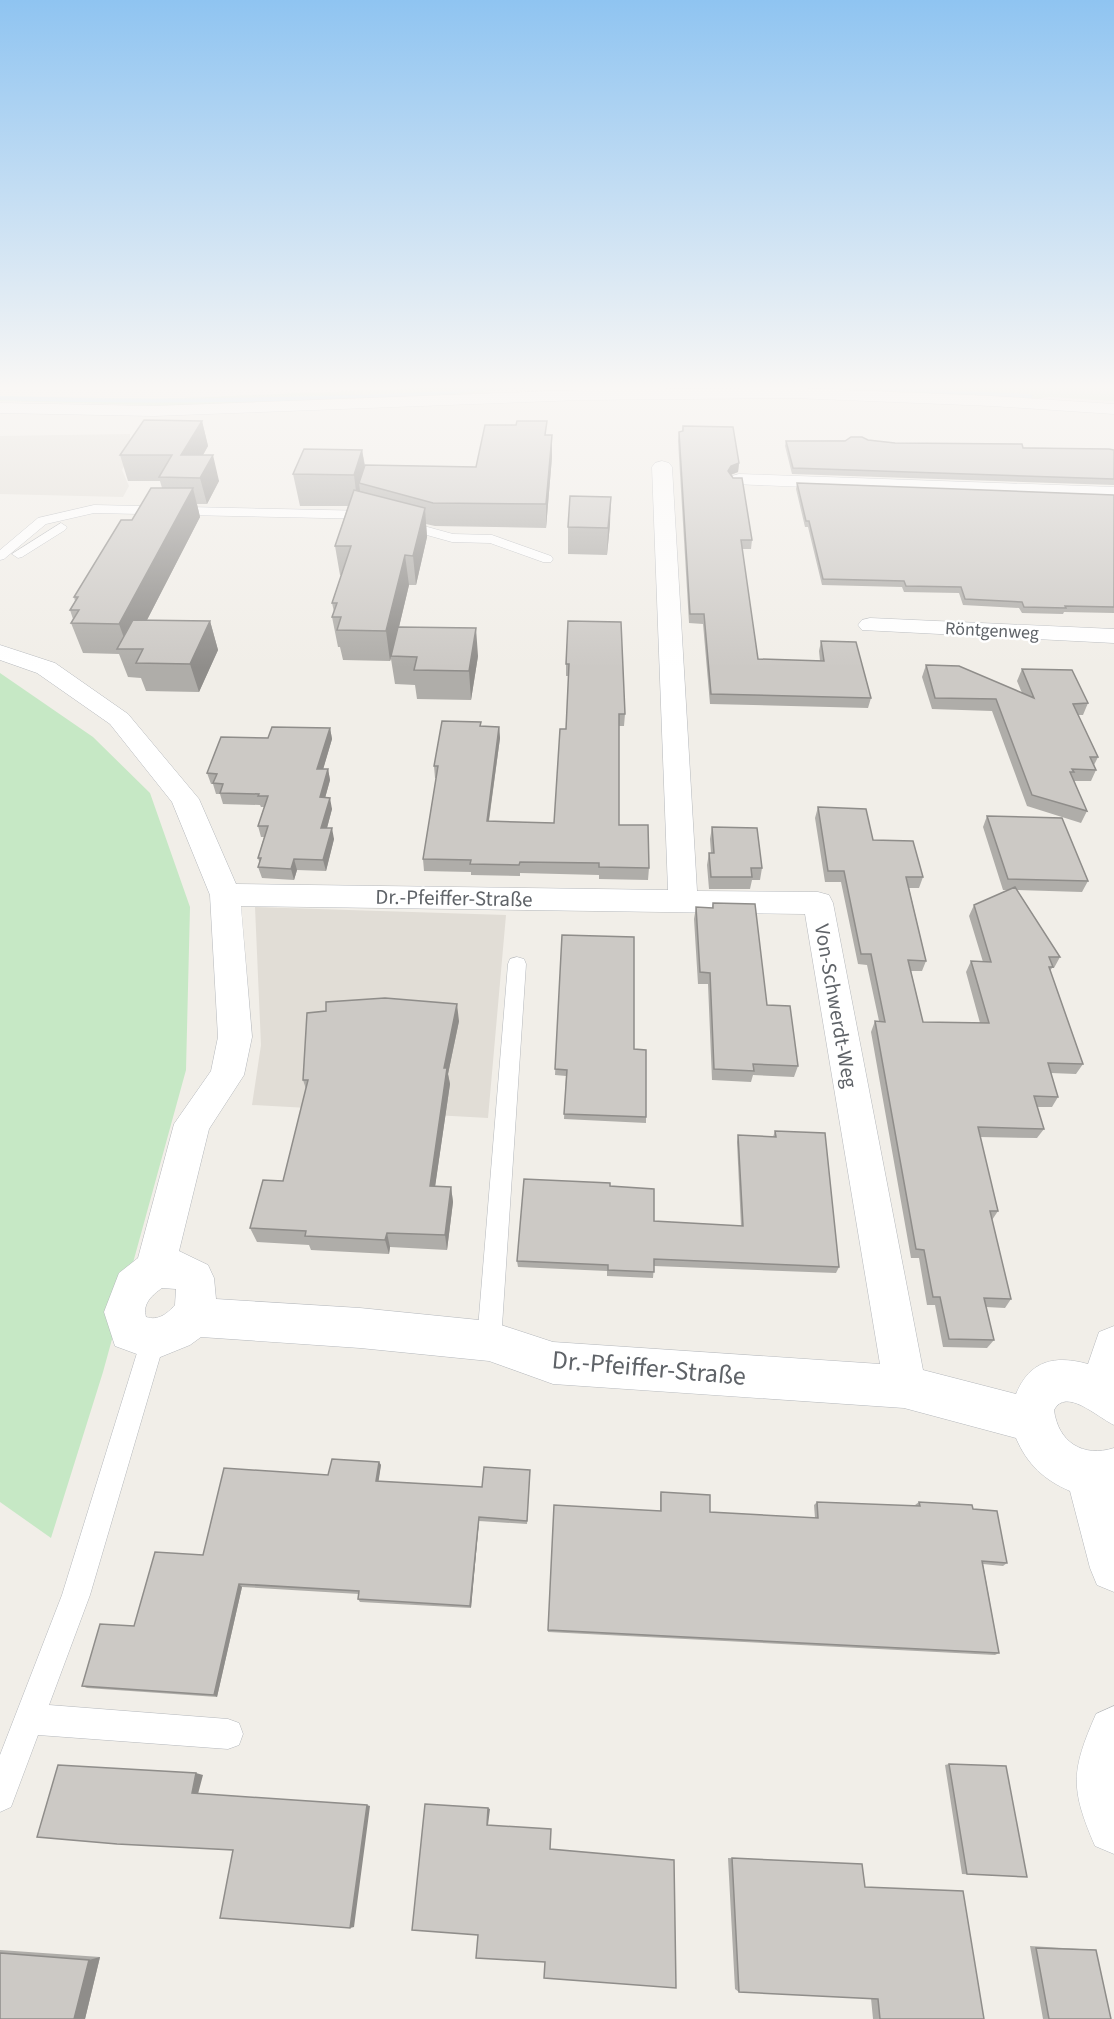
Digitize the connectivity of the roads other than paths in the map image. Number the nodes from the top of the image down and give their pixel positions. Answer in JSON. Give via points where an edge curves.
{"nodes":[{"id":1,"x":663,"y":480,"type":"edge"},
{"id":2,"x":745,"y":480,"type":"edge"},
{"id":3,"x":1114,"y":493,"type":"edge"},
{"id":4,"x":61,"y":526,"type":"dead end"},
{"id":5,"x":0,"y":556,"type":"edge"},
{"id":6,"x":547,"y":559,"type":"dead end"},
{"id":7,"x":0,"y":566,"type":"edge"},
{"id":8,"x":870,"y":625,"type":"dead end"},
{"id":9,"x":1114,"y":636,"type":"edge"},
{"id":10,"x":0,"y":652,"type":"edge"},
{"id":11,"x":225,"y":894,"type":"junction"},
{"id":12,"x":683,"y":902,"type":"junction"},
{"id":13,"x":517,"y":964,"type":"dead end"},
{"id":14,"x":155,"y":1269,"type":"junction"},
{"id":15,"x":194,"y":1317,"type":"junction"},
{"id":16,"x":153,"y":1341,"type":"junction"},
{"id":17,"x":489,"y":1341,"type":"junction"},
{"id":18,"x":1114,"y":1346,"type":"edge"},
{"id":19,"x":904,"y":1387,"type":"junction"},
{"id":20,"x":1108,"y":1398,"type":"edge"},
{"id":21,"x":1032,"y":1420,"type":"junction"},
{"id":22,"x":1101,"y":1472,"type":"edge"},
{"id":23,"x":1114,"y":1568,"type":"edge"},
{"id":24,"x":29,"y":1719,"type":"junction"},
{"id":25,"x":1114,"y":1732,"type":"edge"},
{"id":26,"x":228,"y":1734,"type":"dead end"},
{"id":27,"x":0,"y":1796,"type":"edge"},
{"id":28,"x":1114,"y":1827,"type":"edge"}],
"edges":[{"from":1,"to":12,"type":"street"},
{"from":2,"to":3,"type":"street"},
{"from":4,"to":7,"type":"lane"},
{"from":5,"to":6,"type":"lane","via":[[42,521],[94,508],[366,513],[452,538],[492,539]]},
{"from":8,"to":9,"type":"street","name":"Röntgenweg"},
{"from":10,"to":11,"type":"street","via":[[46,668],[118,718],[185,799]]},
{"from":11,"to":12,"type":"street","name":"Dr.-Pfeiffer-Straße"},
{"from":11,"to":14,"type":"street","via":[[236,1037],[227,1075],[192,1124]]},
{"from":12,"to":19,"type":"street","name":"Von-Schwerdt-Weg","via":[[818,903]]},
{"from":13,"to":17,"type":"lane"},
{"from":14,"to":15,"type":"street","via":[[179,1269],[194,1278]]},
{"from":14,"to":16,"type":"street","via":[[133,1286],[124,1312],[130,1332]]},
{"from":15,"to":16,"type":"street","via":[[177,1332]]},
{"from":15,"to":17,"type":"street","name":"Dr.-Pfeiffer-Straße"},
{"from":16,"to":24,"type":"lane","via":[[76,1595]]},
{"from":17,"to":19,"type":"street","name":"Dr.-Pfeiffer-Straße","via":[[553,1363]]},
{"from":18,"to":20,"type":"street"},
{"from":19,"to":21,"type":"street","name":"Dr.-Pfeiffer-Straße"},
{"from":20,"to":21,"type":"street","via":[[1088,1383],[1058,1379],[1036,1392]]},
{"from":21,"to":22,"type":"street","via":[[1045,1448],[1058,1462],[1072,1470]]},
{"from":22,"to":23,"type":"street"},
{"from":24,"to":26,"type":"lane"},
{"from":24,"to":27,"type":"lane"},
{"from":25,"to":28,"type":"street","via":[[1104,1754],[1101,1783]]}]}
